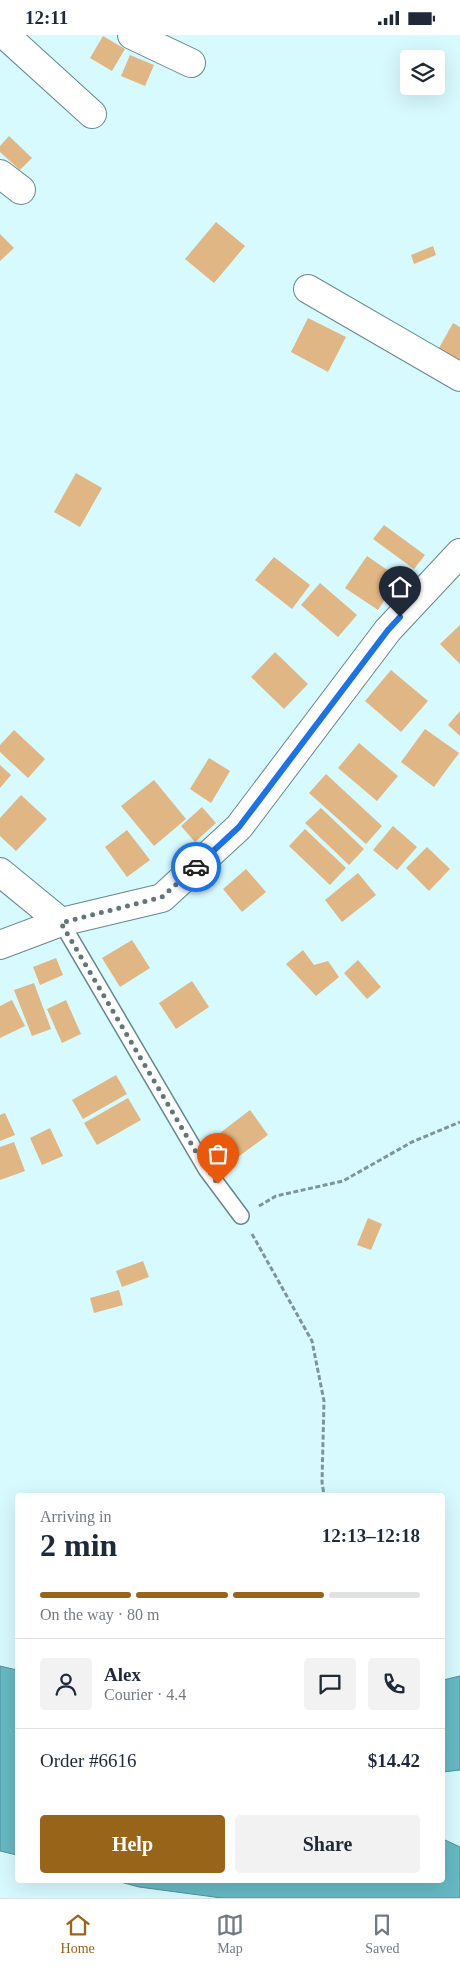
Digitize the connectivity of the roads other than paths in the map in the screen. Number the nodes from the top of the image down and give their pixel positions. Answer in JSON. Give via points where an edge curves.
{"nodes":[{"id":1,"x":5,"y":35,"type":"edge"},
{"id":2,"x":132,"y":35,"type":"edge"},
{"id":3,"x":191,"y":63,"type":"dead end"},
{"id":4,"x":92,"y":114,"type":"dead end"},
{"id":5,"x":308,"y":289,"type":"dead end"},
{"id":6,"x":460,"y":377,"type":"edge"},
{"id":7,"x":460,"y":553,"type":"edge"},
{"id":8,"x":0,"y":872,"type":"edge"},
{"id":9,"x":61,"y":923,"type":"junction"},
{"id":10,"x":0,"y":945,"type":"edge"},
{"id":11,"x":241,"y":1216,"type":"road end"}],
"edges":[{"from":1,"to":4,"type":"street"},
{"from":2,"to":3,"type":"street"},
{"from":5,"to":6,"type":"street"},
{"from":7,"to":9,"type":"street","via":[[388,630],[239,827],[162,897]]},
{"from":8,"to":9,"type":"street"},
{"from":9,"to":10,"type":"street"},
{"from":9,"to":11,"type":"lane","via":[[206,1169]]}]}
